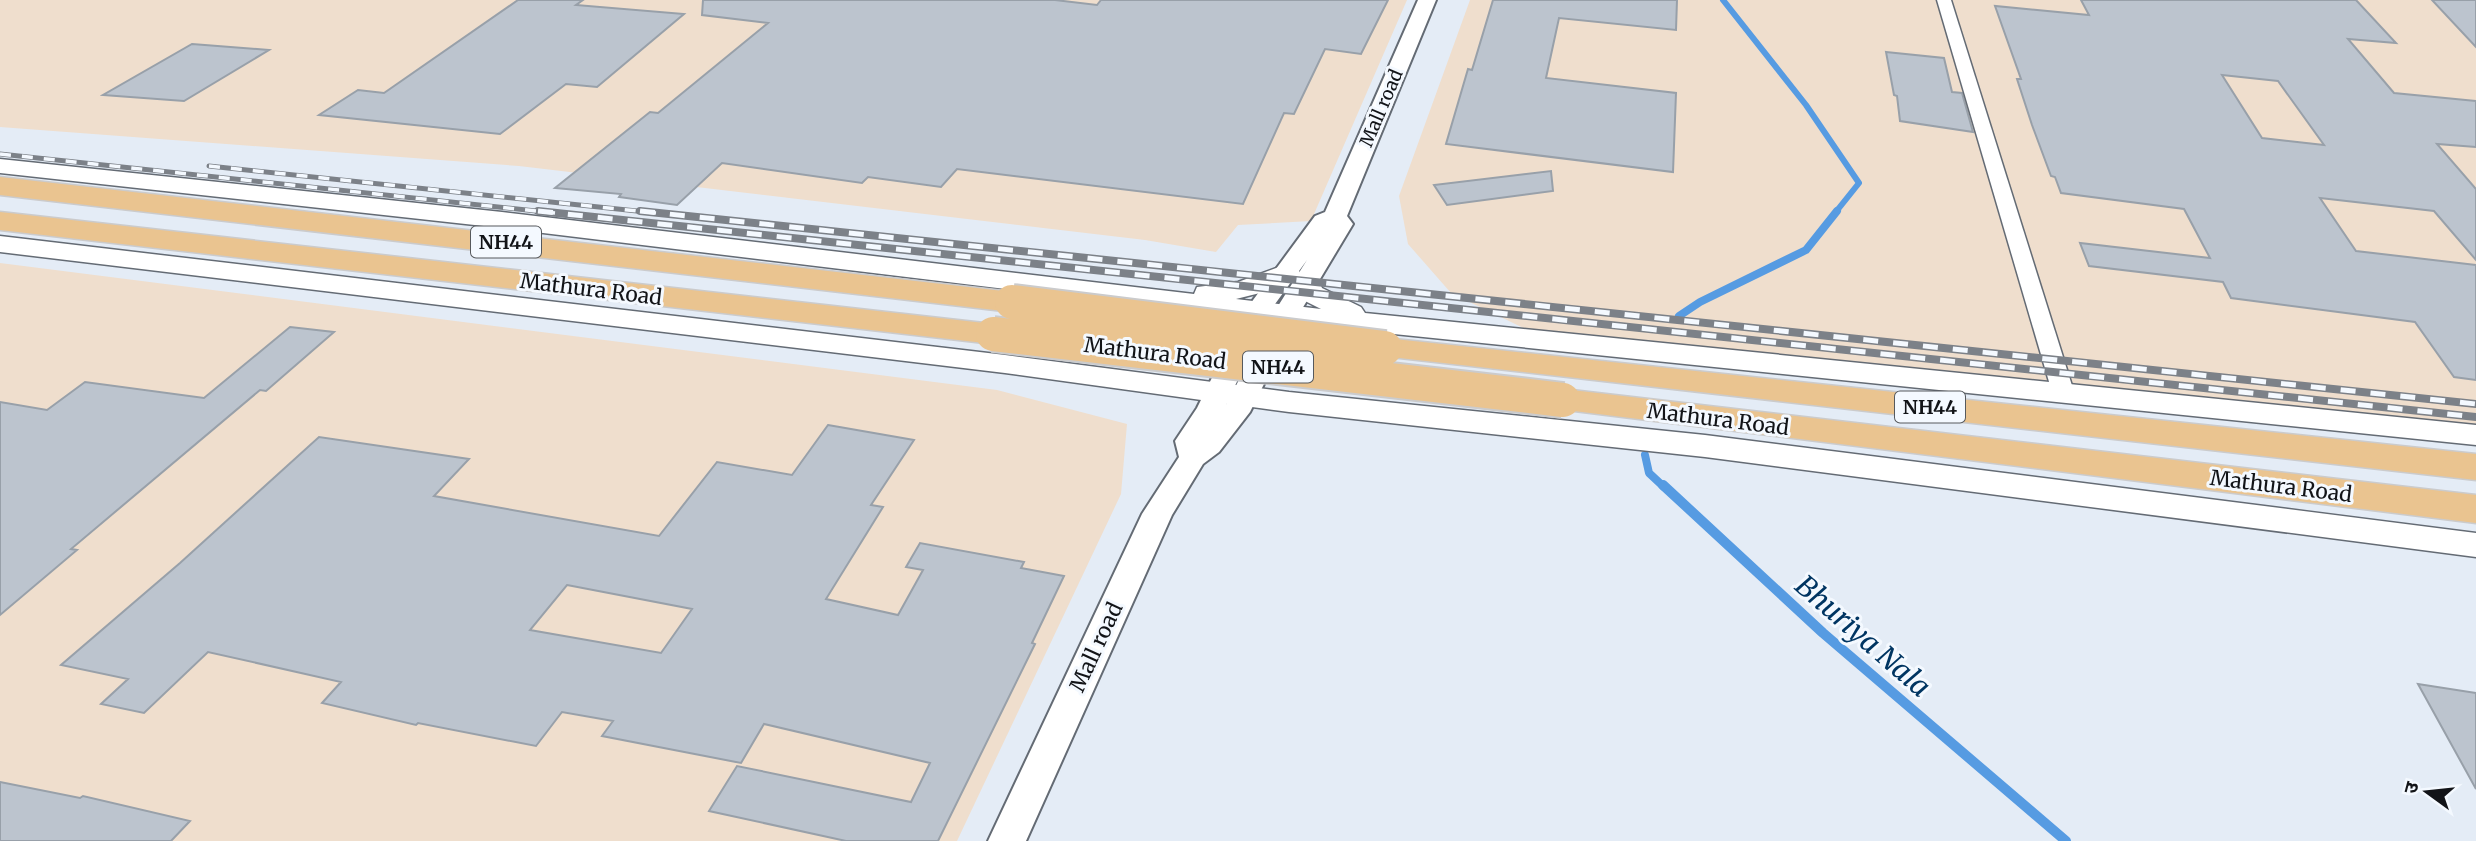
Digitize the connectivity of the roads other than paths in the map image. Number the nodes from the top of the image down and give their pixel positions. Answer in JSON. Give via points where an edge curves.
{"nodes":[{"id":1,"x":1427,"y":0,"type":"edge"},
{"id":2,"x":1944,"y":0,"type":"edge"},
{"id":3,"x":0,"y":166,"type":"edge"},
{"id":4,"x":0,"y":186,"type":"edge"},
{"id":5,"x":0,"y":221,"type":"edge"},
{"id":6,"x":0,"y":244,"type":"edge"},
{"id":7,"x":847,"y":262,"type":"junction"},
{"id":8,"x":1297,"y":276,"type":"junction"},
{"id":9,"x":1039,"y":286,"type":"junction"},
{"id":10,"x":1272,"y":313,"type":"junction"},
{"id":11,"x":608,"y":316,"type":"junction"},
{"id":12,"x":1407,"y":326,"type":"junction"},
{"id":13,"x":1005,"y":364,"type":"junction"},
{"id":14,"x":2063,"y":392,"type":"junction"},
{"id":15,"x":1225,"y":398,"type":"junction"},
{"id":16,"x":1375,"y":411,"type":"junction"},
{"id":17,"x":2476,"y":435,"type":"edge"},
{"id":18,"x":2476,"y":467,"type":"edge"},
{"id":19,"x":2476,"y":509,"type":"edge"},
{"id":20,"x":2476,"y":545,"type":"edge"},
{"id":21,"x":1007,"y":841,"type":"edge"}],
"edges":[{"from":1,"to":8,"type":"street","name":"Mall road","via":[[1335,216],[1341,223]]},
{"from":2,"to":14,"type":"street"},
{"from":3,"to":7,"type":"main road"},
{"from":4,"to":18,"type":"highway","name":"Mathura Road","number":"NH44","bridge":true,"via":[[1385,348]]},
{"from":5,"to":19,"type":"highway","name":"Mathura Road","number":"NH44","bridge":true},
{"from":6,"to":11,"type":"main road"},
{"from":7,"to":8,"type":"main road","via":[[928,262],[1228,295]]},
{"from":7,"to":9,"type":"main road"},
{"from":8,"to":10,"type":"street","name":"Mall road"},
{"from":8,"to":12,"type":"main road","via":[[1309,292],[1332,304]]},
{"from":9,"to":10,"type":"main road"},
{"from":9,"to":13,"type":"main road","via":[[1079,304],[1089,321],[1086,334],[1070,351]]},
{"from":10,"to":12,"type":"main road"},
{"from":10,"to":15,"type":"street","name":"Mall road"},
{"from":11,"to":13,"type":"main road"},
{"from":11,"to":15,"type":"main road","via":[[800,353]]},
{"from":12,"to":14,"type":"main road"},
{"from":12,"to":16,"type":"main road","via":[[1352,334],[1330,348],[1321,362],[1323,383],[1339,397]]},
{"from":13,"to":15,"type":"main road"},
{"from":14,"to":17,"type":"main road"},
{"from":15,"to":16,"type":"main road"},
{"from":15,"to":21,"type":"street","name":"Mall road","via":[[1236,412],[1193,457],[1157,514]]},
{"from":16,"to":20,"type":"main road","via":[[1705,446]]}]}
